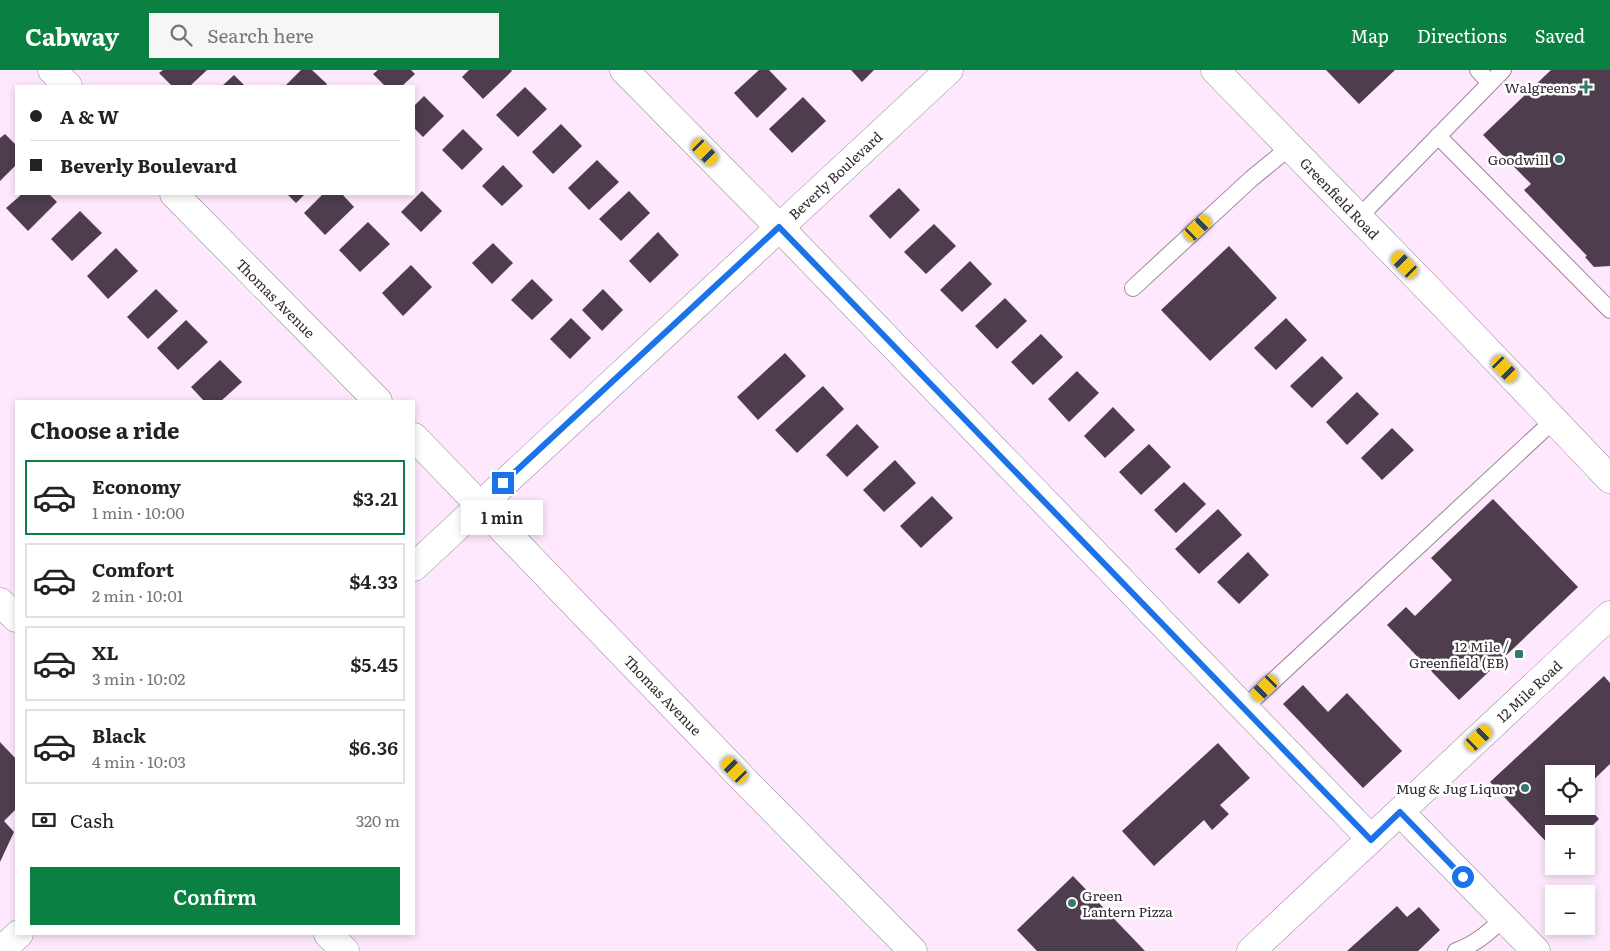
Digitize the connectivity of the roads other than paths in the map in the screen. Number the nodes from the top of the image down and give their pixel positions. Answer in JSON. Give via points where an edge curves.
{"nodes":[{"id":1,"x":52,"y":70,"type":"edge"},
{"id":2,"x":624,"y":70,"type":"edge"},
{"id":3,"x":949,"y":70,"type":"edge"},
{"id":4,"x":1215,"y":70,"type":"edge"},
{"id":5,"x":1478,"y":70,"type":"edge"},
{"id":6,"x":1502,"y":70,"type":"edge"},
{"id":7,"x":1490,"y":83,"type":"junction"},
{"id":8,"x":67,"y":85,"type":"edge"},
{"id":9,"x":1438,"y":136,"type":"junction"},
{"id":10,"x":1290,"y":147,"type":"junction"},
{"id":11,"x":175,"y":195,"type":"edge"},
{"id":12,"x":1359,"y":217,"type":"junction"},
{"id":13,"x":779,"y":227,"type":"junction"},
{"id":14,"x":1133,"y":288,"type":"dead end"},
{"id":15,"x":1610,"y":310,"type":"edge"},
{"id":16,"x":377,"y":400,"type":"edge"},
{"id":17,"x":1554,"y":420,"type":"junction"},
{"id":18,"x":415,"y":438,"type":"edge"},
{"id":19,"x":1610,"y":478,"type":"edge"},
{"id":20,"x":480,"y":505,"type":"junction"},
{"id":21,"x":415,"y":566,"type":"edge"},
{"id":22,"x":0,"y":602,"type":"edge"},
{"id":23,"x":1610,"y":615,"type":"edge"},
{"id":24,"x":15,"y":617,"type":"edge"},
{"id":25,"x":1244,"y":708,"type":"junction"},
{"id":26,"x":1400,"y":812,"type":"junction"},
{"id":27,"x":1371,"y":840,"type":"junction"},
{"id":28,"x":1504,"y":918,"type":"junction"},
{"id":29,"x":18,"y":935,"type":"edge"},
{"id":30,"x":329,"y":935,"type":"edge"},
{"id":31,"x":0,"y":951,"type":"edge"},
{"id":32,"x":345,"y":951,"type":"edge"},
{"id":33,"x":913,"y":951,"type":"edge"},
{"id":34,"x":1250,"y":951,"type":"edge"},
{"id":35,"x":1456,"y":951,"type":"edge"},
{"id":36,"x":1536,"y":951,"type":"edge"}],
"edges":[{"from":1,"to":8,"type":"street"},
{"from":2,"to":13,"type":"street"},
{"from":3,"to":13,"type":"street","name":"Beverly Boulevard"},
{"from":4,"to":10,"type":"street","name":"Greenfield Road"},
{"from":5,"to":7,"type":"lane"},
{"from":6,"to":7,"type":"lane"},
{"from":7,"to":9,"type":"lane"},
{"from":9,"to":12,"type":"lane"},
{"from":9,"to":15,"type":"lane"},
{"from":10,"to":12,"type":"street","name":"Greenfield Road"},
{"from":10,"to":14,"type":"lane"},
{"from":11,"to":16,"type":"street","name":"Thomas Avenue"},
{"from":12,"to":17,"type":"street","name":"Greenfield Road"},
{"from":13,"to":20,"type":"street","name":"Beverly Boulevard"},
{"from":13,"to":25,"type":"street"},
{"from":17,"to":19,"type":"street","name":"Greenfield Road"},
{"from":17,"to":25,"type":"lane"},
{"from":18,"to":20,"type":"street","name":"Thomas Avenue"},
{"from":20,"to":21,"type":"street","name":"Beverly Boulevard"},
{"from":20,"to":33,"type":"street","name":"Thomas Avenue"},
{"from":22,"to":24,"type":"street"},
{"from":23,"to":26,"type":"street","name":"12 Mile Road"},
{"from":25,"to":27,"type":"street"},
{"from":26,"to":27,"type":"street","name":"12 Mile Road"},
{"from":26,"to":28,"type":"street"},
{"from":27,"to":34,"type":"street","name":"12 Mile Road"},
{"from":28,"to":35,"type":"lane","via":[[1483,938]]},
{"from":28,"to":36,"type":"street"},
{"from":29,"to":31,"type":"street"},
{"from":30,"to":32,"type":"street"}]}
